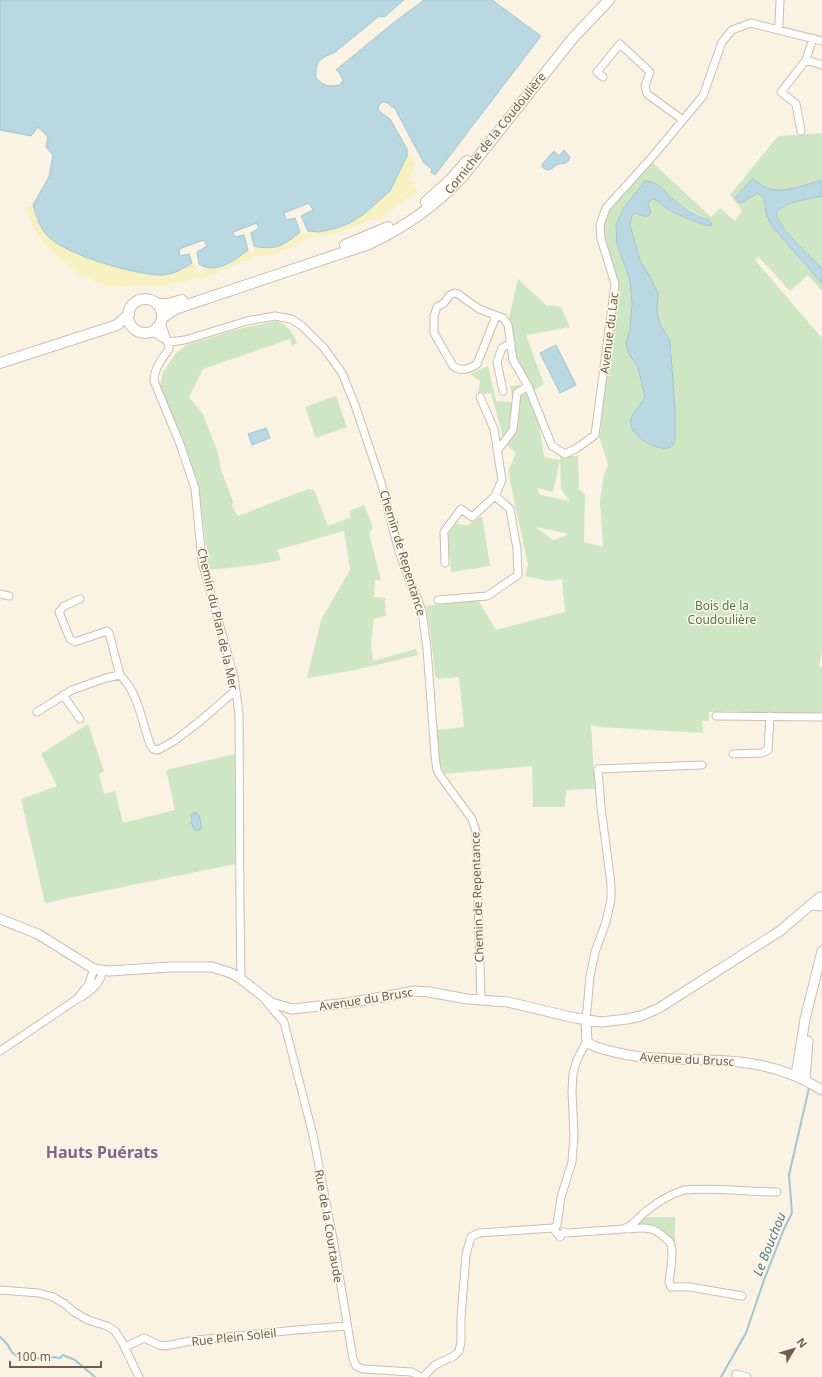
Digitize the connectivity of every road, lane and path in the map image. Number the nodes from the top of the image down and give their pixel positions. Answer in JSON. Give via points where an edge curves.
{"nodes":[{"id":1,"x":600,"y":0,"type":"edge"},
{"id":2,"x":609,"y":0,"type":"edge"},
{"id":3,"x":780,"y":0,"type":"edge"},
{"id":4,"x":778,"y":30,"type":"junction"},
{"id":5,"x":813,"y":38,"type":"junction"},
{"id":6,"x":822,"y":41,"type":"edge"},
{"id":7,"x":806,"y":60,"type":"junction"},
{"id":8,"x":822,"y":65,"type":"edge"},
{"id":9,"x":603,"y":77,"type":"dead end"},
{"id":10,"x":683,"y":120,"type":"junction"},
{"id":11,"x":801,"y":131,"type":"dead end"},
{"id":12,"x":157,"y":304,"type":"junction"},
{"id":13,"x":129,"y":314,"type":"junction"},
{"id":14,"x":496,"y":316,"type":"junction"},
{"id":15,"x":161,"y":320,"type":"junction"},
{"id":16,"x":117,"y":325,"type":"junction"},
{"id":17,"x":133,"y":327,"type":"junction"},
{"id":18,"x":150,"y":332,"type":"junction"},
{"id":19,"x":169,"y":342,"type":"junction"},
{"id":20,"x":511,"y":343,"type":"junction"},
{"id":21,"x":0,"y":362,"type":"edge"},
{"id":22,"x":528,"y":386,"type":"junction"},
{"id":23,"x":502,"y":391,"type":"dead end"},
{"id":24,"x":480,"y":397,"type":"dead end"},
{"id":25,"x":497,"y":451,"type":"junction"},
{"id":26,"x":495,"y":496,"type":"junction"},
{"id":27,"x":445,"y":563,"type":"dead end"},
{"id":28,"x":0,"y":594,"type":"edge"},
{"id":29,"x":9,"y":596,"type":"dead end"},
{"id":30,"x":80,"y":599,"type":"dead end"},
{"id":31,"x":438,"y":600,"type":"dead end"},
{"id":32,"x":120,"y":675,"type":"junction"},
{"id":33,"x":235,"y":691,"type":"junction"},
{"id":34,"x":63,"y":695,"type":"junction"},
{"id":35,"x":38,"y":712,"type":"dead end"},
{"id":36,"x":716,"y":716,"type":"dead end"},
{"id":37,"x":770,"y":716,"type":"junction"},
{"id":38,"x":822,"y":717,"type":"edge"},
{"id":39,"x":80,"y":719,"type":"dead end"},
{"id":40,"x":733,"y":754,"type":"dead end"},
{"id":41,"x":702,"y":765,"type":"dead end"},
{"id":42,"x":821,"y":900,"type":"edge"},
{"id":43,"x":0,"y":919,"type":"edge"},
{"id":44,"x":822,"y":951,"type":"edge"},
{"id":45,"x":98,"y":970,"type":"junction"},
{"id":46,"x":822,"y":971,"type":"edge"},
{"id":47,"x":241,"y":979,"type":"junction"},
{"id":48,"x":98,"y":984,"type":"junction"},
{"id":49,"x":88,"y":987,"type":"junction"},
{"id":50,"x":265,"y":998,"type":"junction"},
{"id":51,"x":77,"y":999,"type":"junction"},
{"id":52,"x":481,"y":1000,"type":"junction"},
{"id":53,"x":288,"y":1008,"type":"junction"},
{"id":54,"x":280,"y":1015,"type":"junction"},
{"id":55,"x":586,"y":1021,"type":"junction"},
{"id":56,"x":284,"y":1022,"type":"junction"},
{"id":57,"x":587,"y":1042,"type":"junction"},
{"id":58,"x":0,"y":1051,"type":"edge"},
{"id":59,"x":796,"y":1075,"type":"junction"},
{"id":60,"x":805,"y":1079,"type":"junction"},
{"id":61,"x":822,"y":1090,"type":"edge"},
{"id":62,"x":777,"y":1192,"type":"dead end"},
{"id":63,"x":555,"y":1227,"type":"junction"},
{"id":64,"x":622,"y":1229,"type":"junction"},
{"id":65,"x":0,"y":1290,"type":"edge"},
{"id":66,"x":742,"y":1296,"type":"dead end"},
{"id":67,"x":347,"y":1326,"type":"junction"},
{"id":68,"x":125,"y":1347,"type":"junction"},
{"id":69,"x":736,"y":1376,"type":"edge"},
{"id":70,"x":139,"y":1377,"type":"edge"},
{"id":71,"x":420,"y":1377,"type":"edge"},
{"id":72,"x":423,"y":1377,"type":"edge"},
{"id":73,"x":747,"y":1377,"type":"edge"}],
"edges":[{"from":1,"to":12,"type":"main road","name":"Corniche de la Coudoulière","via":[[549,57],[464,165],[417,209],[390,226],[348,244],[173,303]]},
{"from":2,"to":15,"type":"main road","name":"Corniche de la Coudoulière","via":[[573,38],[463,176],[422,214],[392,233],[368,244],[175,309]]},
{"from":3,"to":4,"type":"street"},
{"from":4,"to":5,"type":"street","name":"Avenue du Lac"},
{"from":4,"to":10,"type":"street","name":"Avenue du Lac","via":[[751,23],[732,30],[722,42],[703,96]]},
{"from":5,"to":6,"type":"street","name":"Avenue du Lac"},
{"from":5,"to":7,"type":"street"},
{"from":7,"to":8,"type":"street"},
{"from":7,"to":11,"type":"street","via":[[781,92],[796,104]]},
{"from":9,"to":10,"type":"street","via":[[597,72],[620,44],[650,72],[645,86],[647,94]]},
{"from":10,"to":22,"type":"street","name":"Avenue du Lac","via":[[606,208],[600,225],[601,239],[615,284],[595,435],[565,454],[552,446]]},
{"from":12,"to":13,"type":"main road","via":[[148,299],[137,301]]},
{"from":12,"to":15,"type":"main road","via":[[161,310]]},
{"from":13,"to":16,"type":"main road"},
{"from":13,"to":17,"type":"main road"},
{"from":14,"to":14,"type":"street","via":[[477,364],[462,370],[455,368],[434,333],[437,307],[455,293],[480,310]]},
{"from":14,"to":20,"type":"street","via":[[507,322]]},
{"from":15,"to":18,"type":"main road"},
{"from":15,"to":19,"type":"street"},
{"from":16,"to":17,"type":"main road"},
{"from":16,"to":21,"type":"main road"},
{"from":17,"to":18,"type":"main road","via":[[141,332]]},
{"from":18,"to":19,"type":"street"},
{"from":19,"to":33,"type":"street","name":"Chemin du Plan de la Mer","via":[[169,349],[156,368],[154,381],[195,488],[202,562],[234,677]]},
{"from":19,"to":52,"type":"street","name":"Chemin de Repentance","via":[[275,316],[291,319],[302,326],[324,348],[342,373],[381,482],[410,585],[422,611],[437,770],[472,819],[476,831]]},
{"from":20,"to":22,"type":"street","via":[[513,360]]},
{"from":20,"to":23,"type":"street","via":[[502,348],[497,362]]},
{"from":22,"to":25,"type":"street","via":[[517,393],[513,430]]},
{"from":24,"to":25,"type":"street","via":[[494,429]]},
{"from":25,"to":26,"type":"street","via":[[502,480]]},
{"from":26,"to":27,"type":"street","via":[[472,517],[461,509],[444,532]]},
{"from":26,"to":31,"type":"street","via":[[510,509],[517,549],[518,575],[487,596]]},
{"from":28,"to":29,"type":"street"},
{"from":30,"to":32,"type":"street","via":[[64,606],[59,612],[70,639],[74,642],[107,631]]},
{"from":32,"to":33,"type":"street","via":[[127,682],[135,699],[150,744],[153,749],[158,750],[199,722]]},
{"from":32,"to":34,"type":"street","via":[[79,687]]},
{"from":33,"to":47,"type":"street","name":"Chemin du Plan de la Mer","via":[[239,714]]},
{"from":34,"to":35,"type":"street"},
{"from":34,"to":39,"type":"street"},
{"from":36,"to":37,"type":"street"},
{"from":37,"to":38,"type":"street"},
{"from":37,"to":40,"type":"street","via":[[768,750]]},
{"from":41,"to":55,"type":"street","via":[[598,769],[612,884],[606,922],[595,952],[590,976]]},
{"from":42,"to":55,"type":"street","name":"Avenue du Brusc","via":[[810,905],[780,931],[659,1008],[627,1019]]},
{"from":43,"to":45,"type":"street","via":[[38,934]]},
{"from":44,"to":59,"type":"street","via":[[805,1019]]},
{"from":45,"to":47,"type":"street","name":"Avenue du Brusc","via":[[202,966],[222,969]]},
{"from":45,"to":48,"type":"street"},
{"from":45,"to":49,"type":"street"},
{"from":46,"to":60,"type":"street","via":[[810,1021]]},
{"from":47,"to":50,"type":"street","name":"Avenue du Brusc"},
{"from":48,"to":49,"type":"street","via":[[94,983]]},
{"from":48,"to":51,"type":"street","via":[[89,993]]},
{"from":49,"to":51,"type":"street"},
{"from":50,"to":53,"type":"street","name":"Avenue du Brusc"},
{"from":50,"to":54,"type":"street","name":"Rue de la Courtaude","via":[[269,1006]]},
{"from":51,"to":58,"type":"street"},
{"from":52,"to":53,"type":"street","name":"Avenue du Brusc","via":[[415,991],[348,1003]]},
{"from":52,"to":55,"type":"street","name":"Avenue du Brusc","via":[[508,1002]]},
{"from":53,"to":54,"type":"street","via":[[280,1012]]},
{"from":53,"to":56,"type":"street"},
{"from":54,"to":56,"type":"street","name":"Rue de la Courtaude"},
{"from":55,"to":57,"type":"street"},
{"from":56,"to":67,"type":"street","name":"Rue de la Courtaude","via":[[313,1135]]},
{"from":57,"to":59,"type":"street","name":"Avenue du Brusc","via":[[618,1054],[647,1059],[739,1062]]},
{"from":57,"to":63,"type":"street","via":[[573,1072],[572,1162]]},
{"from":59,"to":60,"type":"street","name":"Avenue du Brusc"},
{"from":60,"to":61,"type":"street","name":"Avenue du Brusc"},
{"from":62,"to":64,"type":"street","via":[[684,1190],[656,1204],[629,1227]]},
{"from":63,"to":64,"type":"street","via":[[562,1234]]},
{"from":63,"to":72,"type":"street","via":[[479,1233],[471,1237],[466,1254],[459,1351],[435,1365]]},
{"from":64,"to":66,"type":"street","via":[[653,1229],[668,1240],[672,1252],[669,1282],[671,1287],[696,1288]]},
{"from":65,"to":68,"type":"street","via":[[39,1293],[53,1297],[88,1320],[115,1331]]},
{"from":67,"to":68,"type":"street","name":"Rue Plein Soleil","via":[[203,1339],[165,1346],[144,1338]]},
{"from":67,"to":71,"type":"street","name":"Rue de la Courtaude","via":[[356,1366],[363,1369],[412,1372]]},
{"from":68,"to":70,"type":"street"},
{"from":69,"to":73,"type":"street"}]}
